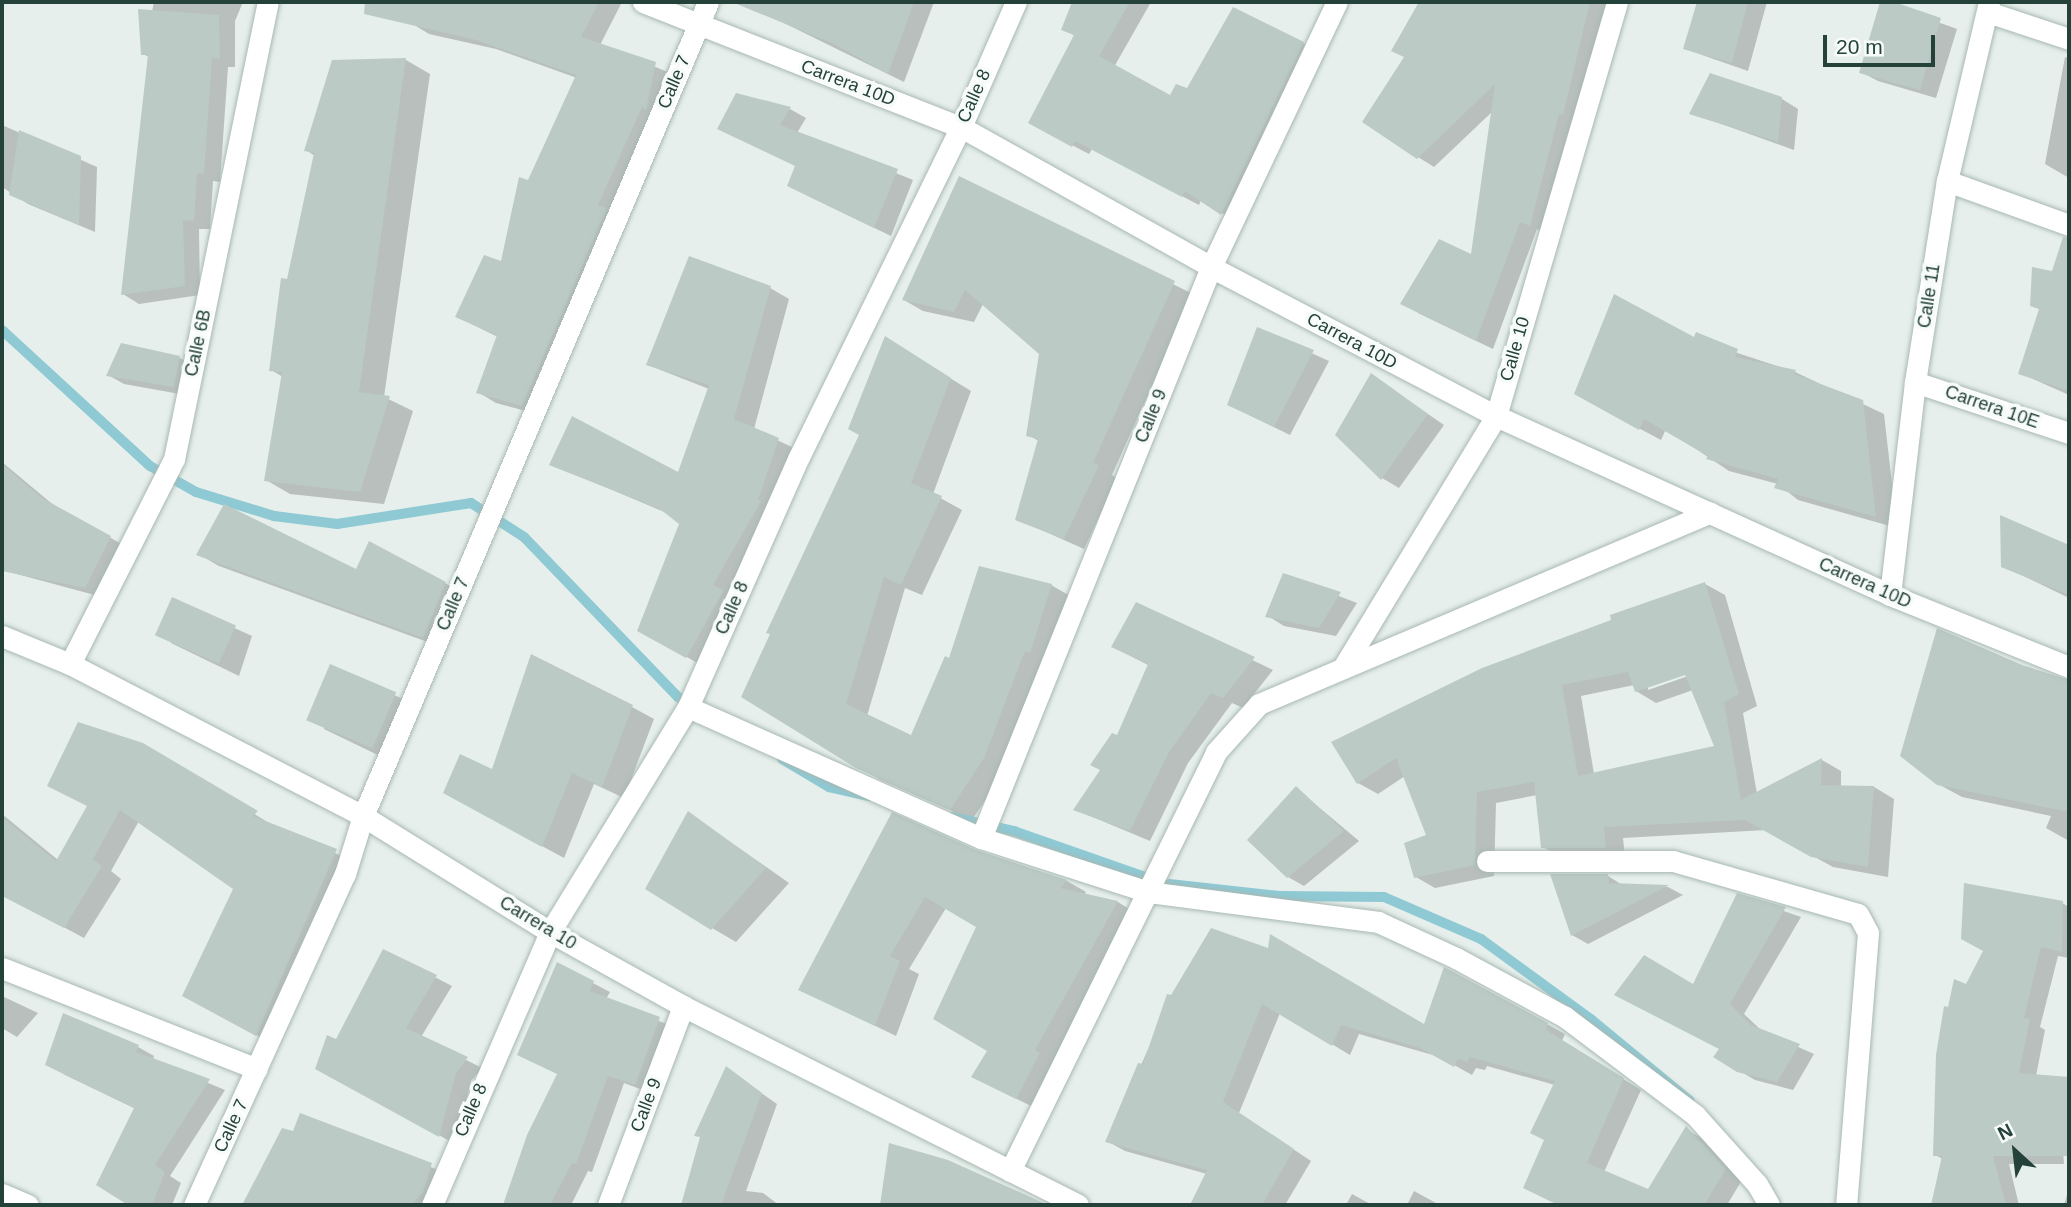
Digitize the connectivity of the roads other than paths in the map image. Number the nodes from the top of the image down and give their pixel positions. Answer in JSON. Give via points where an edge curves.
{"nodes":[{"id":1,"x":268,"y":2,"type":"edge"},
{"id":2,"x":643,"y":2,"type":"edge"},
{"id":3,"x":708,"y":2,"type":"edge"},
{"id":4,"x":1016,"y":2,"type":"edge"},
{"id":5,"x":1336,"y":2,"type":"edge"},
{"id":6,"x":1617,"y":2,"type":"edge"},
{"id":7,"x":1989,"y":7,"type":"edge"},
{"id":8,"x":698,"y":25,"type":"junction"},
{"id":9,"x":2069,"y":39,"type":"edge"},
{"id":10,"x":961,"y":127,"type":"junction"},
{"id":11,"x":1947,"y":181,"type":"junction"},
{"id":12,"x":2069,"y":225,"type":"edge"},
{"id":13,"x":1211,"y":267,"type":"junction"},
{"id":14,"x":1915,"y":382,"type":"junction"},
{"id":15,"x":1496,"y":416,"type":"junction"},
{"id":16,"x":2069,"y":433,"type":"edge"},
{"id":17,"x":1710,"y":513,"type":"junction"},
{"id":18,"x":1890,"y":595,"type":"junction"},
{"id":19,"x":2,"y":636,"type":"edge"},
{"id":20,"x":70,"y":664,"type":"junction"},
{"id":21,"x":1344,"y":666,"type":"junction"},
{"id":22,"x":2069,"y":667,"type":"edge"},
{"id":23,"x":688,"y":707,"type":"junction"},
{"id":24,"x":363,"y":816,"type":"junction"},
{"id":25,"x":981,"y":838,"type":"junction"},
{"id":26,"x":1487,"y":861,"type":"dead end"},
{"id":27,"x":1148,"y":892,"type":"junction"},
{"id":28,"x":550,"y":932,"type":"junction"},
{"id":29,"x":2,"y":968,"type":"edge"},
{"id":30,"x":683,"y":1006,"type":"junction"},
{"id":31,"x":257,"y":1069,"type":"junction"},
{"id":32,"x":1010,"y":1171,"type":"junction"},
{"id":33,"x":2,"y":1194,"type":"edge"},
{"id":34,"x":28,"y":1205,"type":"edge"},
{"id":35,"x":194,"y":1205,"type":"edge"},
{"id":36,"x":432,"y":1205,"type":"edge"},
{"id":37,"x":608,"y":1205,"type":"edge"},
{"id":38,"x":1078,"y":1205,"type":"edge"},
{"id":39,"x":1769,"y":1205,"type":"edge"},
{"id":40,"x":1846,"y":1205,"type":"edge"}],
"edges":[{"from":1,"to":20,"type":"street","name":"Calle 6B","via":[[174,459]]},
{"from":2,"to":8,"type":"street","name":"Carrera 10D"},
{"from":3,"to":8,"type":"street","name":"Calle 7"},
{"from":4,"to":10,"type":"street","name":"Calle 8"},
{"from":5,"to":13,"type":"street","name":"Calle 9"},
{"from":6,"to":15,"type":"street","name":"Calle 10"},
{"from":7,"to":9,"type":"street"},
{"from":7,"to":11,"type":"street","name":"Calle 11"},
{"from":8,"to":10,"type":"street","name":"Carrera 10D"},
{"from":8,"to":24,"type":"street","name":"Calle 7"},
{"from":10,"to":13,"type":"street","name":"Carrera 10D"},
{"from":10,"to":23,"type":"street","name":"Calle 8","via":[[799,457]]},
{"from":11,"to":12,"type":"street"},
{"from":11,"to":14,"type":"street","name":"Calle 11"},
{"from":13,"to":15,"type":"street","name":"Carrera 10D"},
{"from":13,"to":25,"type":"street","name":"Calle 9"},
{"from":14,"to":16,"type":"street","name":"Carrera 10E"},
{"from":14,"to":18,"type":"street","name":"Calle 11"},
{"from":15,"to":17,"type":"street","name":"Carrera 10D"},
{"from":15,"to":21,"type":"street","name":"Calle 10"},
{"from":17,"to":18,"type":"street","name":"Carrera 10D"},
{"from":17,"to":21,"type":"street"},
{"from":18,"to":22,"type":"street","name":"Carrera 10D"},
{"from":19,"to":20,"type":"street","name":"Carrera 10"},
{"from":20,"to":24,"type":"street","name":"Carrera 10"},
{"from":21,"to":27,"type":"street","via":[[1259,705],[1216,752]]},
{"from":23,"to":25,"type":"street"},
{"from":23,"to":28,"type":"street","name":"Calle 8"},
{"from":24,"to":28,"type":"street","name":"Carrera 10"},
{"from":24,"to":31,"type":"street","name":"Calle 7","via":[[345,874]]},
{"from":25,"to":27,"type":"street"},
{"from":26,"to":40,"type":"street","via":[[1673,861],[1858,914],[1868,933]]},
{"from":27,"to":32,"type":"street"},
{"from":27,"to":39,"type":"street","via":[[1378,922],[1456,958],[1566,1017],[1695,1115],[1757,1184]]},
{"from":28,"to":30,"type":"street","name":"Carrera 10"},
{"from":28,"to":36,"type":"street","name":"Calle 8"},
{"from":29,"to":31,"type":"street"},
{"from":30,"to":32,"type":"street","name":"Carrera 10"},
{"from":30,"to":37,"type":"street","name":"Calle 9"},
{"from":31,"to":35,"type":"street","name":"Calle 7"},
{"from":32,"to":38,"type":"street","name":"Carrera 10"},
{"from":33,"to":34,"type":"street"}]}
